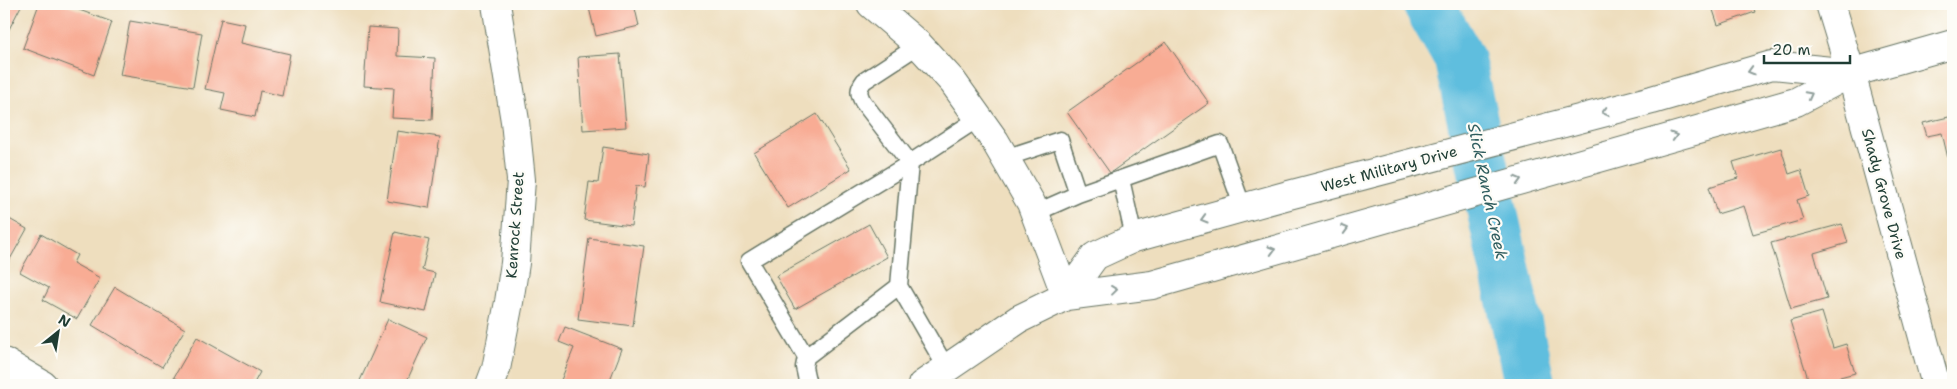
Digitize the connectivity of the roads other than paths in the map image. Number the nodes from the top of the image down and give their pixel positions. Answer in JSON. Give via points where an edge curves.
{"nodes":[{"id":1,"x":496,"y":4,"type":"edge"},
{"id":2,"x":871,"y":4,"type":"edge"},
{"id":3,"x":1830,"y":4,"type":"edge"},
{"id":4,"x":1953,"y":44,"type":"edge"},
{"id":5,"x":919,"y":45,"type":"junction"},
{"id":6,"x":1851,"y":73,"type":"junction"},
{"id":7,"x":979,"y":118,"type":"junction"},
{"id":8,"x":1005,"y":158,"type":"junction"},
{"id":9,"x":910,"y":163,"type":"junction"},
{"id":10,"x":1120,"y":179,"type":"junction"},
{"id":11,"x":1078,"y":194,"type":"junction"},
{"id":12,"x":1243,"y":208,"type":"junction"},
{"id":13,"x":1035,"y":213,"type":"junction"},
{"id":14,"x":1134,"y":238,"type":"junction"},
{"id":15,"x":899,"y":286,"type":"junction"},
{"id":16,"x":1066,"y":296,"type":"junction"},
{"id":17,"x":806,"y":357,"type":"junction"},
{"id":18,"x":4,"y":362,"type":"edge"},
{"id":19,"x":947,"y":369,"type":"junction"},
{"id":20,"x":38,"y":384,"type":"edge"},
{"id":21,"x":490,"y":385,"type":"edge"},
{"id":22,"x":808,"y":385,"type":"edge"},
{"id":23,"x":922,"y":385,"type":"edge"},
{"id":24,"x":1936,"y":385,"type":"edge"}],
"edges":[{"from":1,"to":21,"type":"main road","name":"Kenrock Street","via":[[521,180],[509,302]]},
{"from":2,"to":5,"type":"main road"},
{"from":3,"to":6,"type":"main road","name":"Shady Grove Drive"},
{"from":4,"to":6,"type":"main road","name":"West Military Drive"},
{"from":5,"to":7,"type":"main road","via":[[953,82]]},
{"from":5,"to":9,"type":"lane","via":[[864,81],[859,94]]},
{"from":6,"to":12,"type":"main road","name":"West Military Drive","one_way":true,"via":[[1772,65]]},
{"from":16,"to":6,"type":"main road","name":"West Military Drive","one_way":true,"via":[[1152,285],[1796,102]]},
{"from":6,"to":24,"type":"main road","name":"Shady Grove Drive"},
{"from":7,"to":8,"type":"main road"},
{"from":7,"to":9,"type":"lane"},
{"from":8,"to":11,"type":"lane","via":[[1060,140]]},
{"from":8,"to":13,"type":"main road"},
{"from":9,"to":15,"type":"lane"},
{"from":9,"to":17,"type":"lane","via":[[749,261]]},
{"from":10,"to":11,"type":"lane"},
{"from":10,"to":12,"type":"lane","via":[[1220,144]]},
{"from":10,"to":14,"type":"lane"},
{"from":11,"to":13,"type":"lane"},
{"from":12,"to":14,"type":"main road","name":"West Military Drive","one_way":true},
{"from":13,"to":16,"type":"main road"},
{"from":14,"to":16,"type":"main road","name":"West Military Drive","via":[[1095,256]]},
{"from":15,"to":17,"type":"lane"},
{"from":15,"to":19,"type":"lane"},
{"from":16,"to":19,"type":"main road","name":"West Military Drive","via":[[1019,319]]},
{"from":17,"to":22,"type":"lane","via":[[804,367]]},
{"from":18,"to":20,"type":"main road"},
{"from":19,"to":23,"type":"main road","name":"West Military Drive"}]}
